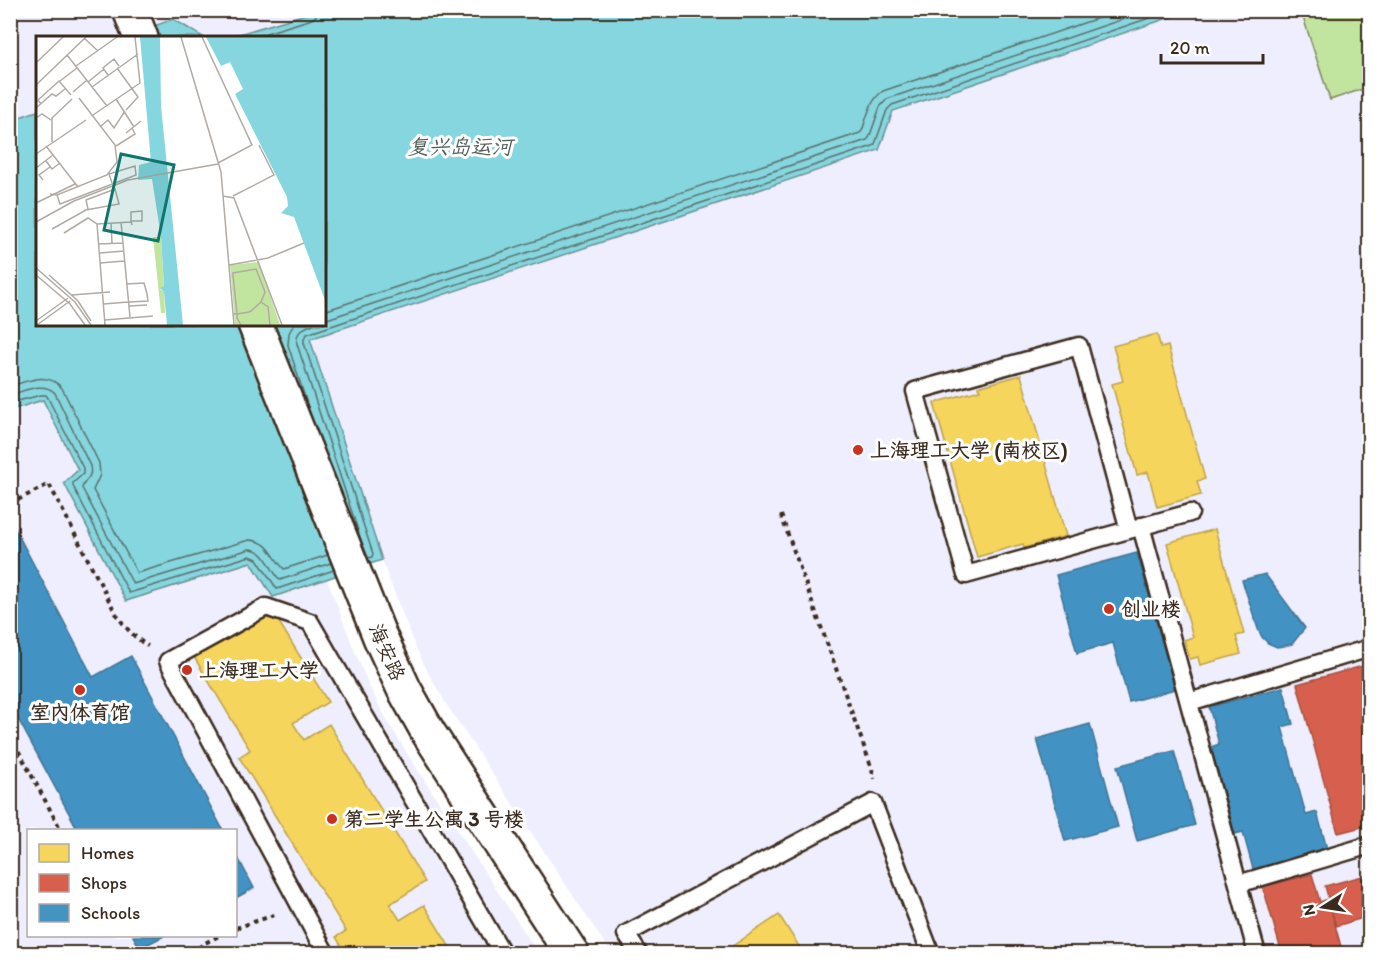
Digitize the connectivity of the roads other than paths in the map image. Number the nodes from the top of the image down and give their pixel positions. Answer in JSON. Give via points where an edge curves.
{"nodes":[{"id":1,"x":256,"y":326,"type":"edge"},
{"id":2,"x":1190,"y":513,"type":"dead end"},
{"id":3,"x":1135,"y":528,"type":"junction"},
{"id":4,"x":1370,"y":648,"type":"edge"},
{"id":5,"x":1189,"y":702,"type":"junction"},
{"id":6,"x":1370,"y":845,"type":"edge"},
{"id":7,"x":1238,"y":884,"type":"junction"},
{"id":8,"x":326,"y":954,"type":"edge"},
{"id":9,"x":503,"y":954,"type":"edge"},
{"id":10,"x":572,"y":954,"type":"edge"},
{"id":11,"x":639,"y":954,"type":"edge"},
{"id":12,"x":931,"y":954,"type":"edge"},
{"id":13,"x":1257,"y":954,"type":"edge"}],
"edges":[{"from":1,"to":10,"type":"street","name":"海安路","via":[[404,690]]},
{"from":2,"to":3,"type":"lane"},
{"from":3,"to":3,"type":"lane","via":[[966,574],[915,391],[1079,346]]},
{"from":3,"to":5,"type":"lane"},
{"from":4,"to":5,"type":"lane"},
{"from":5,"to":7,"type":"lane"},
{"from":6,"to":7,"type":"lane"},
{"from":7,"to":13,"type":"lane"},
{"from":8,"to":9,"type":"lane","via":[[168,661],[266,607],[310,622]]},
{"from":11,"to":12,"type":"lane","via":[[626,934],[873,803]]}]}
